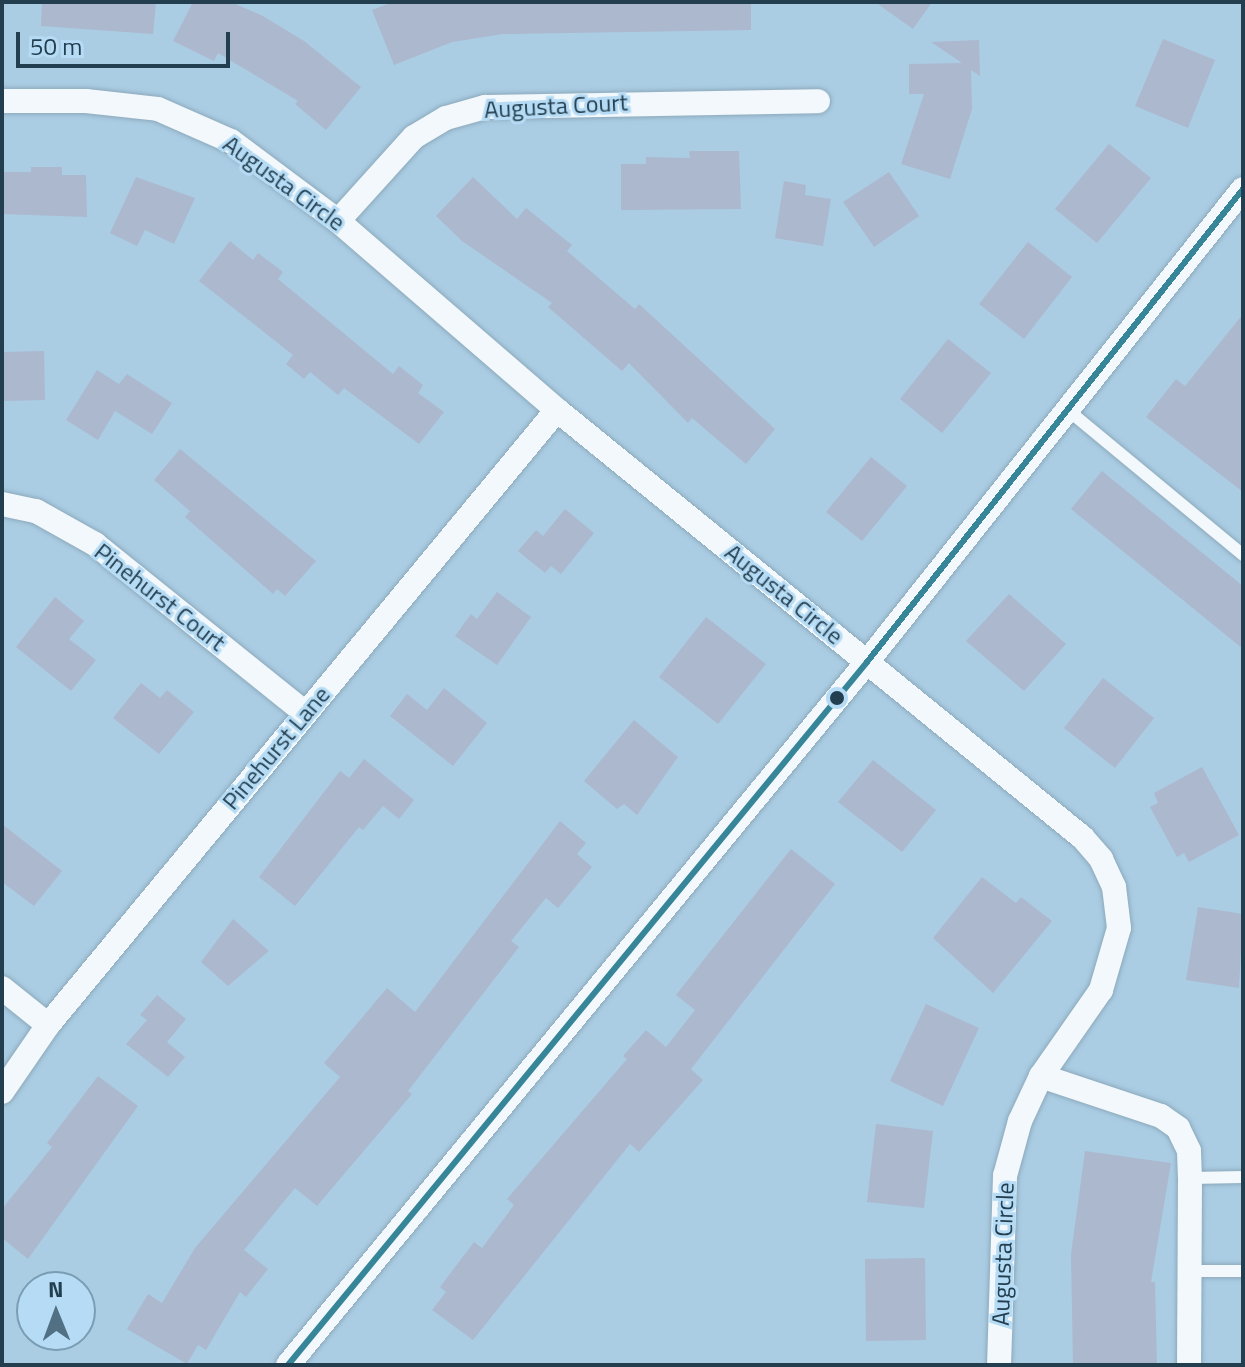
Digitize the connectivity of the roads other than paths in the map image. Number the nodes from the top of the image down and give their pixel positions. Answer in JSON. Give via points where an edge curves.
{"nodes":[{"id":1,"x":2,"y":101,"type":"edge"},
{"id":2,"x":818,"y":101,"type":"dead end"},
{"id":3,"x":1243,"y":189,"type":"edge"},
{"id":4,"x":338,"y":221,"type":"junction"},
{"id":5,"x":557,"y":410,"type":"junction"},
{"id":6,"x":1069,"y":411,"type":"junction"},
{"id":7,"x":2,"y":504,"type":"edge"},
{"id":8,"x":1243,"y":555,"type":"edge"},
{"id":9,"x":867,"y":662,"type":"junction"},
{"id":10,"x":304,"y":712,"type":"junction"},
{"id":11,"x":2,"y":988,"type":"edge"},
{"id":12,"x":48,"y":1025,"type":"junction"},
{"id":13,"x":1041,"y":1076,"type":"junction"},
{"id":14,"x":2,"y":1092,"type":"edge"},
{"id":15,"x":1243,"y":1177,"type":"edge"},
{"id":16,"x":1190,"y":1178,"type":"junction"},
{"id":17,"x":1190,"y":1271,"type":"junction"},
{"id":18,"x":1243,"y":1271,"type":"edge"},
{"id":19,"x":288,"y":1365,"type":"edge"},
{"id":20,"x":999,"y":1365,"type":"edge"},
{"id":21,"x":1189,"y":1365,"type":"edge"}],
"edges":[{"from":1,"to":4,"type":"street","name":"Augusta Circle","via":[[86,101],[158,109],[231,141]]},
{"from":2,"to":4,"type":"street","name":"Augusta Court","via":[[485,107],[446,118],[414,137]]},
{"from":3,"to":6,"type":"street"},
{"from":4,"to":5,"type":"street","name":"Augusta Circle"},
{"from":5,"to":9,"type":"street","name":"Augusta Circle"},
{"from":5,"to":10,"type":"street","name":"Pinehurst Lane"},
{"from":6,"to":8,"type":"lane"},
{"from":6,"to":9,"type":"street"},
{"from":7,"to":10,"type":"street","name":"Pinehurst Court","via":[[36,511],[95,544]]},
{"from":9,"to":13,"type":"street","name":"Augusta Circle","via":[[1083,838],[1114,887],[1119,928],[1101,990]]},
{"from":9,"to":19,"type":"street"},
{"from":10,"to":12,"type":"street","name":"Pinehurst Lane"},
{"from":11,"to":12,"type":"street"},
{"from":12,"to":14,"type":"street","name":"Pinehurst Lane"},
{"from":13,"to":16,"type":"street","via":[[1161,1116],[1178,1128],[1189,1151]]},
{"from":13,"to":20,"type":"street","name":"Augusta Circle","via":[[1020,1121],[1005,1176],[999,1232]]},
{"from":15,"to":16,"type":"lane"},
{"from":16,"to":17,"type":"street"},
{"from":17,"to":18,"type":"lane"},
{"from":17,"to":21,"type":"street"}]}
